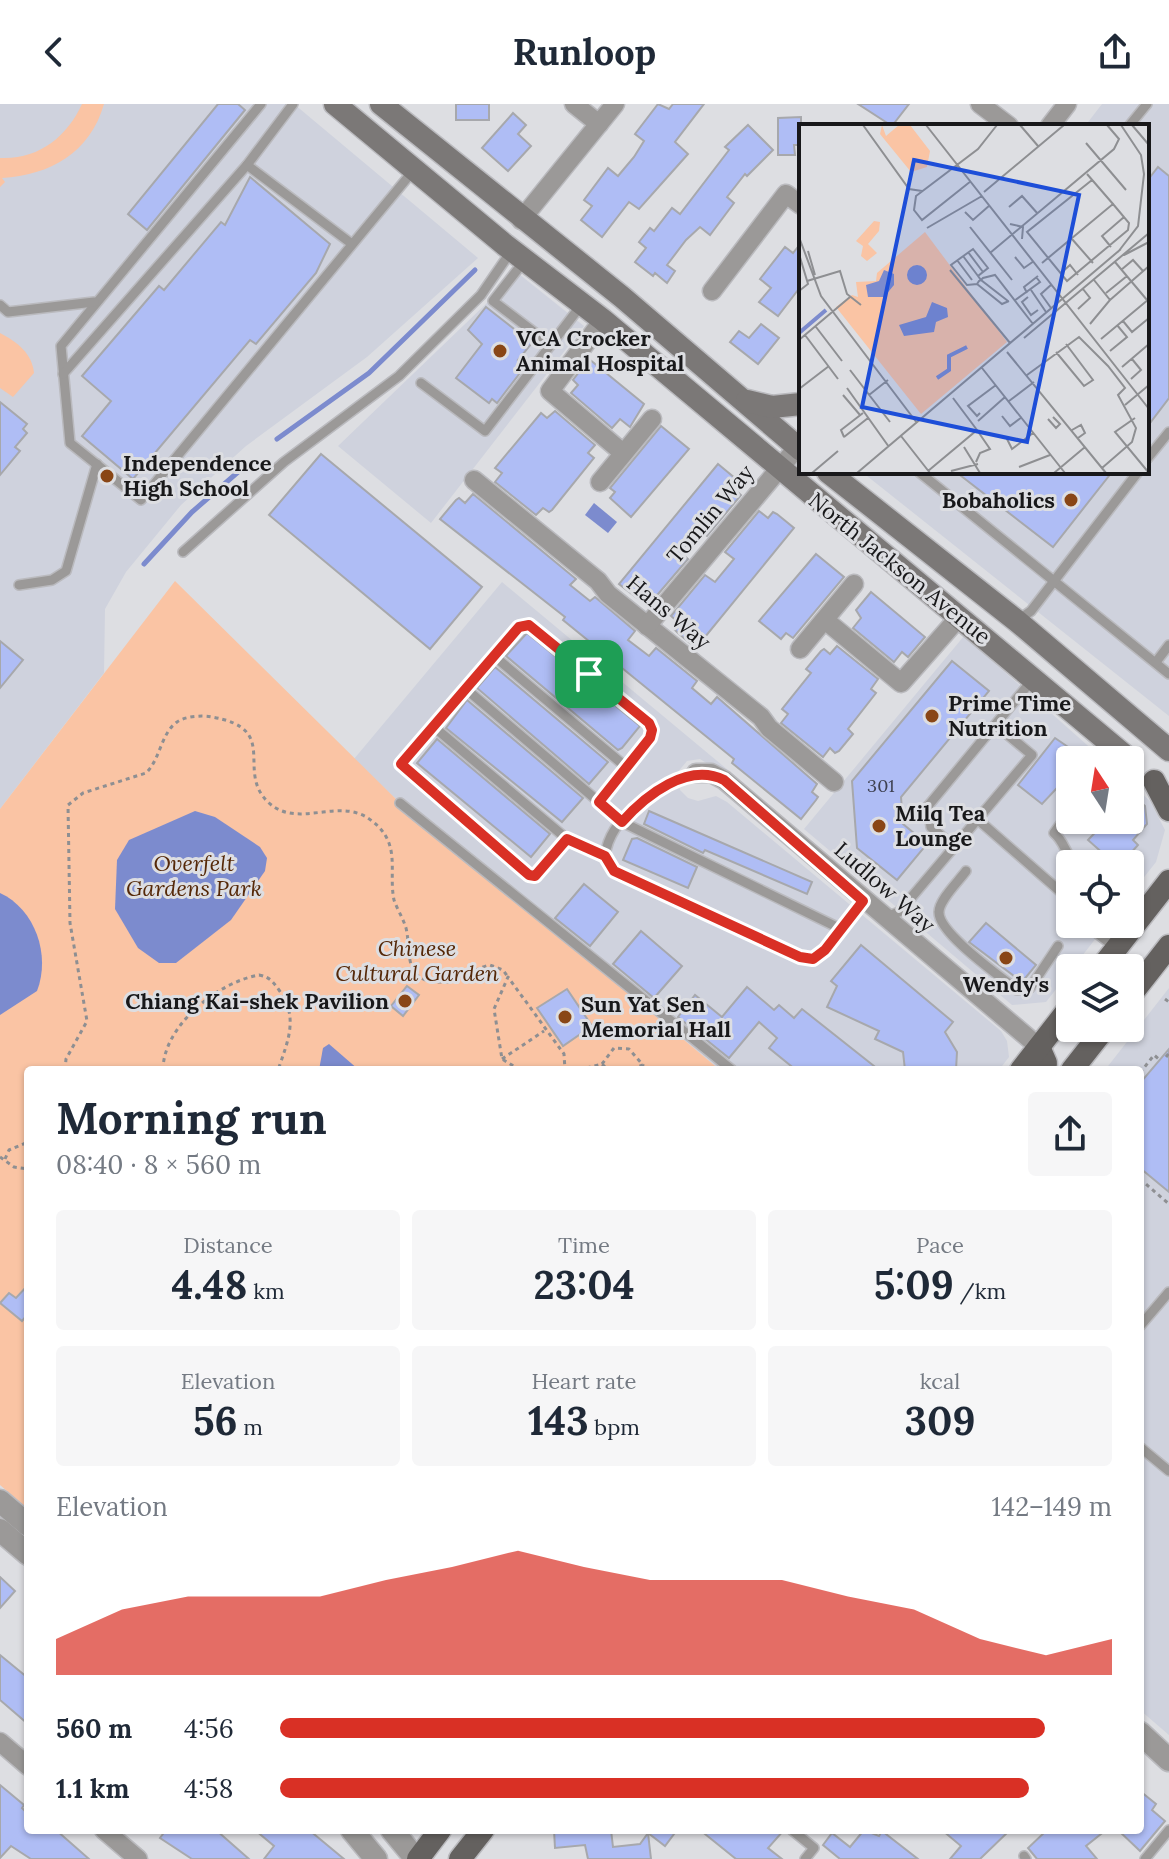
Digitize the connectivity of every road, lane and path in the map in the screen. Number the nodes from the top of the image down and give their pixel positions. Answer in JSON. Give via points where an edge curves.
{"nodes":[{"id":1,"x":261,"y":104,"type":"edge"},
{"id":2,"x":293,"y":104,"type":"edge"},
{"id":3,"x":335,"y":104,"type":"edge"},
{"id":4,"x":381,"y":104,"type":"edge"},
{"id":5,"x":574,"y":104,"type":"edge"},
{"id":6,"x":615,"y":104,"type":"edge"},
{"id":7,"x":980,"y":104,"type":"edge"},
{"id":8,"x":1067,"y":104,"type":"edge"},
{"id":9,"x":1147,"y":104,"type":"edge"},
{"id":10,"x":599,"y":124,"type":"junction"},
{"id":11,"x":1006,"y":124,"type":"edge"},
{"id":12,"x":1052,"y":124,"type":"edge"},
{"id":13,"x":1131,"y":124,"type":"edge"},
{"id":14,"x":247,"y":165,"type":"junction"},
{"id":15,"x":414,"y":170,"type":"junction"},
{"id":16,"x":799,"y":204,"type":"edge"},
{"id":17,"x":521,"y":220,"type":"junction"},
{"id":18,"x":352,"y":244,"type":"junction"},
{"id":19,"x":518,"y":255,"type":"junction"},
{"id":20,"x":712,"y":291,"type":"dead end"},
{"id":21,"x":94,"y":302,"type":"junction"},
{"id":22,"x":582,"y":304,"type":"junction"},
{"id":23,"x":0,"y":305,"type":"edge"},
{"id":24,"x":603,"y":320,"type":"junction"},
{"id":25,"x":551,"y":345,"type":"junction"},
{"id":26,"x":63,"y":374,"type":"junction"},
{"id":27,"x":421,"y":383,"type":"dead end"},
{"id":28,"x":743,"y":400,"type":"junction"},
{"id":29,"x":799,"y":404,"type":"edge"},
{"id":30,"x":652,"y":419,"type":"dead end"},
{"id":31,"x":1169,"y":432,"type":"edge"},
{"id":32,"x":799,"y":446,"type":"edge"},
{"id":33,"x":799,"y":448,"type":"edge"},
{"id":34,"x":623,"y":453,"type":"junction"},
{"id":35,"x":1149,"y":457,"type":"edge"},
{"id":36,"x":97,"y":464,"type":"junction"},
{"id":37,"x":779,"y":469,"type":"junction"},
{"id":38,"x":921,"y":474,"type":"edge"},
{"id":39,"x":1136,"y":474,"type":"edge"},
{"id":40,"x":837,"y":476,"type":"edge"},
{"id":41,"x":474,"y":480,"type":"dead end"},
{"id":42,"x":600,"y":482,"type":"dead end"},
{"id":43,"x":183,"y":552,"type":"dead end"},
{"id":44,"x":1054,"y":581,"type":"junction"},
{"id":45,"x":854,"y":584,"type":"dead end"},
{"id":46,"x":19,"y":585,"type":"dead end"},
{"id":47,"x":960,"y":616,"type":"junction"},
{"id":48,"x":825,"y":620,"type":"junction"},
{"id":49,"x":1017,"y":621,"type":"junction"},
{"id":50,"x":647,"y":626,"type":"junction"},
{"id":51,"x":1169,"y":645,"type":"edge"},
{"id":52,"x":800,"y":649,"type":"dead end"},
{"id":53,"x":494,"y":656,"type":"junction"},
{"id":54,"x":1156,"y":662,"type":"junction"},
{"id":55,"x":1169,"y":674,"type":"edge"},
{"id":56,"x":1033,"y":679,"type":"junction"},
{"id":57,"x":466,"y":689,"type":"junction"},
{"id":58,"x":996,"y":725,"type":"junction"},
{"id":59,"x":434,"y":727,"type":"junction"},
{"id":60,"x":1108,"y":746,"type":"edge"},
{"id":61,"x":1169,"y":750,"type":"edge"},
{"id":62,"x":626,"y":767,"type":"junction"},
{"id":63,"x":696,"y":773,"type":"joint"},
{"id":64,"x":1144,"y":775,"type":"edge"},
{"id":65,"x":834,"y":782,"type":"dead end"},
{"id":66,"x":1161,"y":787,"type":"edge"},
{"id":67,"x":599,"y":802,"type":"junction"},
{"id":68,"x":400,"y":803,"type":"dead end"},
{"id":69,"x":1169,"y":810,"type":"edge"},
{"id":70,"x":976,"y":818,"type":"junction"},
{"id":71,"x":622,"y":822,"type":"junction"},
{"id":72,"x":1056,"y":830,"type":"edge"},
{"id":73,"x":567,"y":839,"type":"junction"},
{"id":74,"x":953,"y":846,"type":"junction"},
{"id":75,"x":1066,"y":850,"type":"edge"},
{"id":76,"x":605,"y":856,"type":"junction"},
{"id":77,"x":966,"y":871,"type":"dead end"},
{"id":78,"x":1168,"y":879,"type":"edge"},
{"id":79,"x":1056,"y":888,"type":"edge"},
{"id":80,"x":863,"y":901,"type":"junction"},
{"id":81,"x":1144,"y":904,"type":"edge"},
{"id":82,"x":883,"y":918,"type":"junction"},
{"id":83,"x":841,"y":929,"type":"junction"},
{"id":84,"x":1103,"y":938,"type":"edge"},
{"id":85,"x":1121,"y":938,"type":"edge"},
{"id":86,"x":1058,"y":946,"type":"dead end"},
{"id":87,"x":1169,"y":946,"type":"edge"},
{"id":88,"x":1116,"y":948,"type":"junction"},
{"id":89,"x":1112,"y":954,"type":"edge"},
{"id":90,"x":508,"y":977,"type":"junction"},
{"id":91,"x":1144,"y":978,"type":"edge"},
{"id":92,"x":1056,"y":1025,"type":"edge"},
{"id":93,"x":544,"y":1031,"type":"junction"},
{"id":94,"x":1094,"y":1042,"type":"edge"},
{"id":95,"x":1039,"y":1047,"type":"junction"},
{"id":96,"x":502,"y":1059,"type":"junction"},
{"id":97,"x":1160,"y":1060,"type":"dead end"},
{"id":98,"x":602,"y":1064,"type":"joint"},
{"id":99,"x":65,"y":1066,"type":"edge"},
{"id":100,"x":164,"y":1066,"type":"edge"},
{"id":101,"x":279,"y":1066,"type":"edge"},
{"id":102,"x":513,"y":1066,"type":"edge"},
{"id":103,"x":565,"y":1066,"type":"edge"},
{"id":104,"x":594,"y":1066,"type":"edge"},
{"id":105,"x":640,"y":1066,"type":"edge"},
{"id":106,"x":727,"y":1066,"type":"edge"},
{"id":107,"x":1024,"y":1066,"type":"edge"},
{"id":108,"x":1046,"y":1066,"type":"edge"},
{"id":109,"x":1075,"y":1066,"type":"edge"},
{"id":110,"x":1144,"y":1068,"type":"edge"},
{"id":111,"x":24,"y":1144,"type":"edge"},
{"id":112,"x":3,"y":1158,"type":"edge"},
{"id":113,"x":24,"y":1168,"type":"edge"},
{"id":114,"x":1144,"y":1182,"type":"edge"},
{"id":115,"x":1169,"y":1204,"type":"edge"},
{"id":116,"x":1169,"y":1292,"type":"edge"},
{"id":117,"x":1144,"y":1321,"type":"edge"},
{"id":118,"x":1144,"y":1450,"type":"edge"},
{"id":119,"x":1169,"y":1471,"type":"edge"},
{"id":120,"x":0,"y":1501,"type":"edge"},
{"id":121,"x":24,"y":1522,"type":"edge"},
{"id":122,"x":0,"y":1530,"type":"edge"},
{"id":123,"x":24,"y":1551,"type":"edge"},
{"id":124,"x":1144,"y":1737,"type":"edge"},
{"id":125,"x":0,"y":1742,"type":"edge"},
{"id":126,"x":1169,"y":1760,"type":"edge"},
{"id":127,"x":24,"y":1763,"type":"edge"},
{"id":128,"x":1169,"y":1830,"type":"edge"},
{"id":129,"x":109,"y":1834,"type":"edge"},
{"id":130,"x":355,"y":1834,"type":"edge"},
{"id":131,"x":395,"y":1834,"type":"edge"},
{"id":132,"x":437,"y":1834,"type":"edge"},
{"id":133,"x":480,"y":1834,"type":"edge"},
{"id":134,"x":797,"y":1834,"type":"edge"},
{"id":135,"x":138,"y":1859,"type":"edge"},
{"id":136,"x":376,"y":1859,"type":"edge"},
{"id":137,"x":417,"y":1859,"type":"edge"},
{"id":138,"x":460,"y":1859,"type":"edge"},
{"id":139,"x":805,"y":1859,"type":"edge"},
{"id":140,"x":1145,"y":1859,"type":"edge"}],
"edges":[{"from":1,"to":21,"type":"lane"},
{"from":2,"to":14,"type":"lane"},
{"from":3,"to":15,"type":"main road","name":"North Jackson Avenue"},
{"from":4,"to":17,"type":"main road"},
{"from":5,"to":10,"type":"street"},
{"from":6,"to":10,"type":"street"},
{"from":7,"to":11,"type":"street"},
{"from":8,"to":12,"type":"street"},
{"from":9,"to":13,"type":"lane"},
{"from":10,"to":17,"type":"street"},
{"from":14,"to":18,"type":"lane"},
{"from":14,"to":26,"type":"lane"},
{"from":15,"to":18,"type":"lane"},
{"from":15,"to":19,"type":"main road","name":"North Jackson Avenue"},
{"from":16,"to":20,"type":"street","via":[[786,194]]},
{"from":17,"to":28,"type":"main road"},
{"from":18,"to":36,"type":"lane","via":[[141,500]]},
{"from":19,"to":22,"type":"main road","name":"North Jackson Avenue"},
{"from":19,"to":25,"type":"lane","via":[[493,301]]},
{"from":19,"to":43,"type":"lane","via":[[399,376],[284,462]]},
{"from":21,"to":23,"type":"lane","via":[[8,312]]},
{"from":21,"to":26,"type":"lane","via":[[61,346]]},
{"from":22,"to":24,"type":"main road","name":"North Jackson Avenue"},
{"from":22,"to":25,"type":"lane"},
{"from":24,"to":34,"type":"street","via":[[550,391]]},
{"from":24,"to":37,"type":"main road","name":"North Jackson Avenue"},
{"from":25,"to":27,"type":"lane","via":[[485,431]]},
{"from":26,"to":36,"type":"lane","via":[[70,443]]},
{"from":28,"to":29,"type":"main road","via":[[772,407]]},
{"from":28,"to":32,"type":"main road"},
{"from":30,"to":34,"type":"street"},
{"from":31,"to":35,"type":"lane"},
{"from":33,"to":37,"type":"street","name":"Tomlin Way"},
{"from":34,"to":42,"type":"street"},
{"from":36,"to":46,"type":"lane","via":[[66,571],[52,580]]},
{"from":37,"to":47,"type":"main road","name":"North Jackson Avenue"},
{"from":37,"to":50,"type":"street","name":"Tomlin Way"},
{"from":38,"to":44,"type":"lane"},
{"from":39,"to":44,"type":"lane"},
{"from":40,"to":49,"type":"main road","name":"North Jackson Avenue"},
{"from":41,"to":50,"type":"street","name":"Hans Way"},
{"from":44,"to":49,"type":"lane"},
{"from":44,"to":54,"type":"lane"},
{"from":45,"to":48,"type":"street"},
{"from":47,"to":48,"type":"street","via":[[901,683]]},
{"from":47,"to":56,"type":"main road","name":"North Jackson Avenue"},
{"from":48,"to":52,"type":"street"},
{"from":49,"to":61,"type":"main road","name":"North Jackson Avenue"},
{"from":50,"to":65,"type":"street","name":"Hans Way","via":[[742,700]]},
{"from":51,"to":54,"type":"lane"},
{"from":53,"to":57,"type":"lane"},
{"from":53,"to":62,"type":"lane"},
{"from":53,"to":62,"type":"lane","via":[[519,627],[529,625],[649,723],[650,738]]},
{"from":54,"to":55,"type":"lane"},
{"from":56,"to":58,"type":"lane"},
{"from":56,"to":60,"type":"main road","name":"North Jackson Avenue"},
{"from":57,"to":59,"type":"lane"},
{"from":57,"to":67,"type":"lane"},
{"from":58,"to":70,"type":"lane","via":[[1032,755]]},
{"from":58,"to":74,"type":"lane","via":[[928,806],[931,827]]},
{"from":59,"to":73,"type":"lane"},
{"from":59,"to":73,"type":"lane","via":[[401,764],[529,875],[535,876]]},
{"from":62,"to":67,"type":"lane"},
{"from":63,"to":71,"type":"lane","via":[[651,795]]},
{"from":63,"to":80,"type":"street","name":"Ludlow Way","via":[[724,780]]},
{"from":64,"to":66,"type":"main road","name":"North Jackson Avenue"},
{"from":66,"to":69,"type":"main road"},
{"from":67,"to":71,"type":"lane"},
{"from":68,"to":106,"type":"lane"},
{"from":70,"to":74,"type":"lane"},
{"from":70,"to":79,"type":"lane"},
{"from":71,"to":76,"type":"lane"},
{"from":71,"to":83,"type":"lane"},
{"from":72,"to":75,"type":"lane"},
{"from":73,"to":76,"type":"lane"},
{"from":74,"to":82,"type":"lane","via":[[899,912]]},
{"from":76,"to":83,"type":"lane","via":[[614,871],[800,957],[813,959]]},
{"from":77,"to":86,"type":"lane","via":[[939,908],[939,916],[950,934],[1017,990],[1030,988]]},
{"from":78,"to":81,"type":"main road"},
{"from":80,"to":82,"type":"street","name":"Ludlow Way"},
{"from":80,"to":83,"type":"lane"},
{"from":82,"to":95,"type":"street","name":"Ludlow Way"},
{"from":84,"to":88,"type":"lane"},
{"from":85,"to":88,"type":"main road"},
{"from":87,"to":91,"type":"main road"},
{"from":88,"to":89,"type":"main road"},
{"from":90,"to":93,"type":"path"},
{"from":90,"to":96,"type":"path","via":[[494,1009]]},
{"from":90,"to":99,"type":"path","via":[[490,965],[457,981],[430,981],[419,975],[407,959],[406,927],[395,901],[394,857],[376,824],[342,809],[296,815],[277,809],[258,788],[249,732],[224,719],[182,719],[171,728],[146,773],[83,793],[68,805],[70,923],[87,1021]]},
{"from":92,"to":95,"type":"main road"},
{"from":93,"to":96,"type":"path"},
{"from":93,"to":103,"type":"path","via":[[564,1054]]},
{"from":94,"to":109,"type":"main road"},
{"from":95,"to":107,"type":"main road"},
{"from":95,"to":108,"type":"main road"},
{"from":96,"to":102,"type":"path"},
{"from":97,"to":110,"type":"path","via":[[1154,1055]]},
{"from":98,"to":104,"type":"path"},
{"from":98,"to":105,"type":"path","via":[[614,1048],[629,1049]]},
{"from":100,"to":101,"type":"path","via":[[168,1042],[184,1023],[227,988],[259,975],[271,980],[290,1008],[292,1027]]},
{"from":111,"to":112,"type":"path"},
{"from":112,"to":113,"type":"path"},
{"from":114,"to":115,"type":"path"},
{"from":116,"to":117,"type":"lane"},
{"from":118,"to":119,"type":"lane"},
{"from":120,"to":121,"type":"street"},
{"from":122,"to":123,"type":"street"},
{"from":124,"to":126,"type":"street"},
{"from":125,"to":127,"type":"street"},
{"from":128,"to":140,"type":"lane"},
{"from":129,"to":135,"type":"street"},
{"from":130,"to":136,"type":"street"},
{"from":131,"to":137,"type":"street"},
{"from":132,"to":137,"type":"main road"},
{"from":133,"to":138,"type":"main road"},
{"from":134,"to":139,"type":"lane","via":[[814,1848]]}]}
